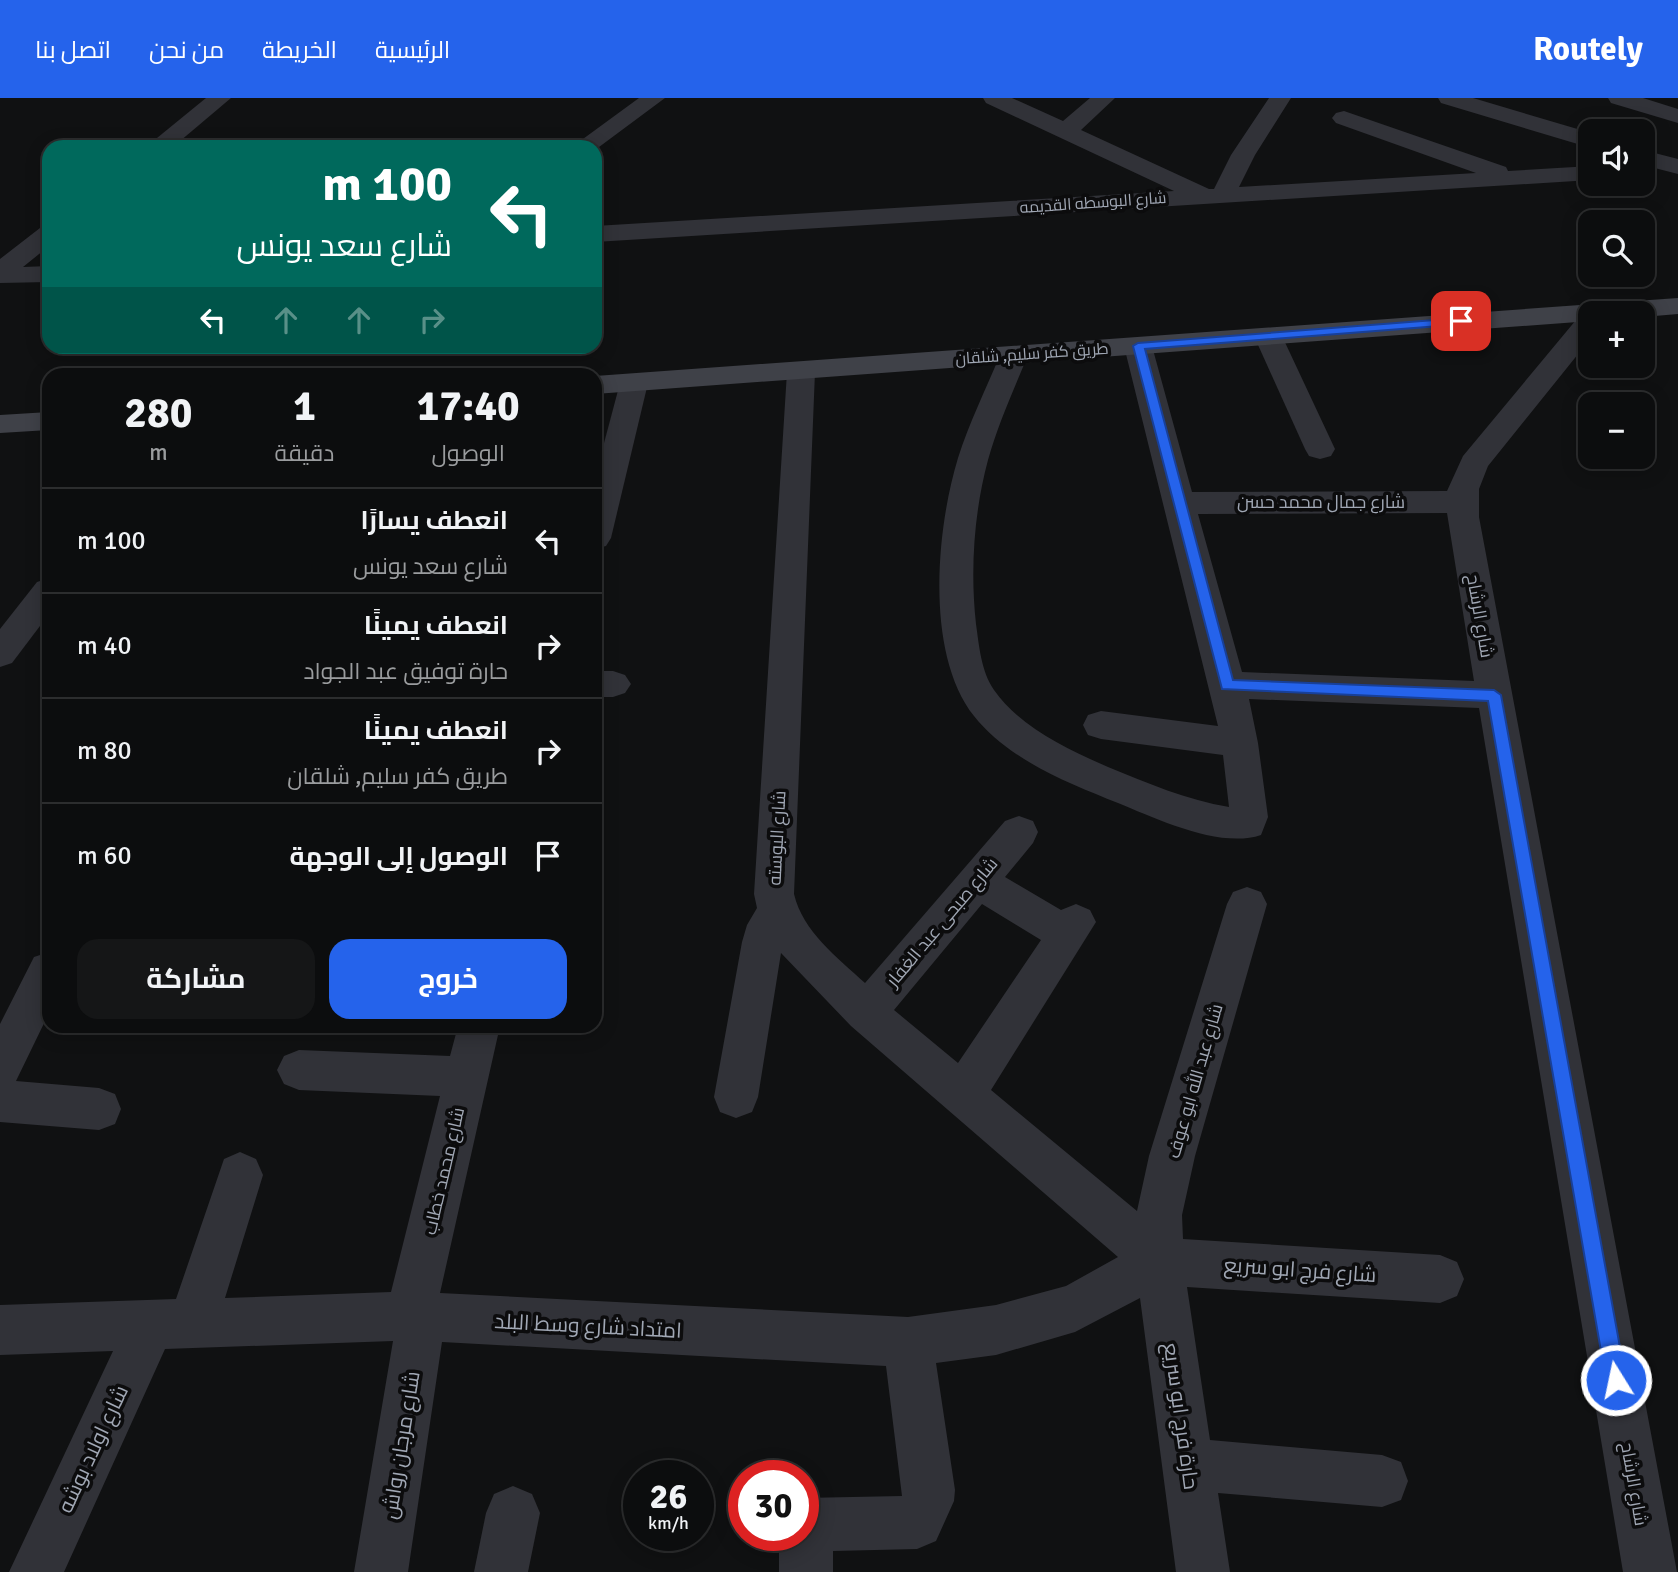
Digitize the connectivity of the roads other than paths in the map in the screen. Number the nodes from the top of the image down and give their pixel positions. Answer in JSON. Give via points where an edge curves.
{"nodes":[{"id":1,"x":220,"y":98,"type":"edge"},
{"id":2,"x":654,"y":98,"type":"edge"},
{"id":3,"x":995,"y":98,"type":"edge"},
{"id":4,"x":1104,"y":98,"type":"edge"},
{"id":5,"x":1280,"y":98,"type":"edge"},
{"id":6,"x":1449,"y":98,"type":"edge"},
{"id":7,"x":1619,"y":98,"type":"edge"},
{"id":8,"x":1678,"y":116,"type":"edge"},
{"id":9,"x":1344,"y":118,"type":"dead end"},
{"id":10,"x":1065,"y":131,"type":"junction"},
{"id":11,"x":1578,"y":137,"type":"edge"},
{"id":12,"x":167,"y":140,"type":"edge"},
{"id":13,"x":594,"y":140,"type":"edge"},
{"id":14,"x":1655,"y":161,"type":"edge"},
{"id":15,"x":1678,"y":168,"type":"edge"},
{"id":16,"x":1655,"y":169,"type":"edge"},
{"id":17,"x":1578,"y":174,"type":"edge"},
{"id":18,"x":1515,"y":178,"type":"junction"},
{"id":19,"x":1214,"y":195,"type":"junction"},
{"id":20,"x":602,"y":234,"type":"edge"},
{"id":21,"x":42,"y":239,"type":"edge"},
{"id":22,"x":0,"y":274,"type":"edge"},
{"id":23,"x":42,"y":274,"type":"edge"},
{"id":24,"x":1678,"y":306,"type":"edge"},
{"id":25,"x":1655,"y":308,"type":"edge"},
{"id":26,"x":1578,"y":316,"type":"edge"},
{"id":27,"x":1268,"y":336,"type":"junction"},
{"id":28,"x":1578,"y":336,"type":"edge"},
{"id":29,"x":1138,"y":346,"type":"junction"},
{"id":30,"x":1014,"y":355,"type":"junction"},
{"id":31,"x":801,"y":372,"type":"junction"},
{"id":32,"x":634,"y":383,"type":"junction"},
{"id":33,"x":602,"y":385,"type":"edge"},
{"id":34,"x":42,"y":421,"type":"edge"},
{"id":35,"x":0,"y":424,"type":"edge"},
{"id":36,"x":1320,"y":449,"type":"dead end"},
{"id":37,"x":1463,"y":502,"type":"junction"},
{"id":38,"x":1180,"y":503,"type":"junction"},
{"id":39,"x":602,"y":510,"type":"edge"},
{"id":40,"x":42,"y":599,"type":"edge"},
{"id":41,"x":0,"y":654,"type":"edge"},
{"id":42,"x":1228,"y":685,"type":"junction"},
{"id":43,"x":1494,"y":695,"type":"junction"},
{"id":44,"x":1101,"y":725,"type":"dead end"},
{"id":45,"x":1240,"y":743,"type":"junction"},
{"id":46,"x":1019,"y":832,"type":"dead end"},
{"id":47,"x":976,"y":880,"type":"junction"},
{"id":48,"x":1247,"y":904,"type":"dead end"},
{"id":49,"x":778,"y":912,"type":"junction"},
{"id":50,"x":42,"y":984,"type":"edge"},
{"id":51,"x":866,"y":1012,"type":"junction"},
{"id":52,"x":477,"y":1033,"type":"edge"},
{"id":53,"x":0,"y":1068,"type":"edge"},
{"id":54,"x":299,"y":1070,"type":"dead end"},
{"id":55,"x":467,"y":1077,"type":"junction"},
{"id":56,"x":963,"y":1094,"type":"junction"},
{"id":57,"x":736,"y":1097,"type":"dead end"},
{"id":58,"x":0,"y":1101,"type":"edge"},
{"id":59,"x":99,"y":1109,"type":"dead end"},
{"id":60,"x":240,"y":1175,"type":"dead end"},
{"id":61,"x":1159,"y":1261,"type":"junction"},
{"id":62,"x":1440,"y":1279,"type":"dead end"},
{"id":63,"x":415,"y":1317,"type":"junction"},
{"id":64,"x":172,"y":1324,"type":"junction"},
{"id":65,"x":0,"y":1330,"type":"edge"},
{"id":66,"x":908,"y":1342,"type":"junction"},
{"id":67,"x":1188,"y":1464,"type":"junction"},
{"id":68,"x":1382,"y":1481,"type":"dead end"},
{"id":69,"x":513,"y":1513,"type":"dead end"},
{"id":70,"x":819,"y":1539,"type":"edge"},
{"id":71,"x":36,"y":1572,"type":"edge"},
{"id":72,"x":381,"y":1572,"type":"edge"},
{"id":73,"x":501,"y":1572,"type":"edge"},
{"id":74,"x":1203,"y":1572,"type":"edge"},
{"id":75,"x":1650,"y":1572,"type":"edge"}],
"edges":[{"from":1,"to":12,"type":"street"},
{"from":2,"to":13,"type":"street"},
{"from":3,"to":10,"type":"street"},
{"from":4,"to":10,"type":"street"},
{"from":5,"to":19,"type":"street"},
{"from":6,"to":11,"type":"street"},
{"from":7,"to":8,"type":"street"},
{"from":9,"to":18,"type":"street"},
{"from":10,"to":19,"type":"street"},
{"from":14,"to":15,"type":"street"},
{"from":15,"to":16,"type":"street"},
{"from":17,"to":18,"type":"street","name":"شارع البوسطه القديمه"},
{"from":18,"to":19,"type":"street","name":"شارع البوسطه القديمه"},
{"from":19,"to":20,"type":"street","name":"شارع البوسطه القديمه"},
{"from":21,"to":22,"type":"street"},
{"from":22,"to":23,"type":"street"},
{"from":24,"to":25,"type":"street","name":"طريق كفر سليم, شلقان"},
{"from":26,"to":27,"type":"street","name":"طريق كفر سليم, شلقان"},
{"from":27,"to":29,"type":"street","name":"طريق كفر سليم, شلقان"},
{"from":27,"to":36,"type":"street"},
{"from":28,"to":37,"type":"street","name":"شارع الرشاح","via":[[1475,463],[1463,488]]},
{"from":29,"to":30,"type":"street","name":"طريق كفر سليم, شلقان"},
{"from":29,"to":38,"type":"street"},
{"from":30,"to":31,"type":"street","name":"طريق كفر سليم, شلقان"},
{"from":30,"to":45,"type":"street","via":[[973,458],[964,495],[958,583],[960,636],[977,693],[1003,722],[1041,750],[1086,773],[1169,805],[1239,825],[1247,824],[1249,817]]},
{"from":31,"to":32,"type":"street","name":"طريق كفر سليم, شلقان"},
{"from":31,"to":49,"type":"street","name":"شارع البوسته","via":[[774,894]]},
{"from":32,"to":33,"type":"street","name":"طريق كفر سليم, شلقان"},
{"from":32,"to":39,"type":"street"},
{"from":34,"to":35,"type":"street"},
{"from":37,"to":38,"type":"street","name":"شارع جمال محمد حسن"},
{"from":37,"to":43,"type":"street","name":"شارع الرشاح"},
{"from":38,"to":42,"type":"street"},
{"from":40,"to":41,"type":"street"},
{"from":42,"to":43,"type":"street"},
{"from":42,"to":45,"type":"street"},
{"from":43,"to":75,"type":"street","name":"شارع الرشاح"},
{"from":44,"to":45,"type":"street"},
{"from":46,"to":47,"type":"street","name":"شارع صبحى عبد الغفار"},
{"from":47,"to":51,"type":"street","name":"شارع صبحى عبد الغفار"},
{"from":47,"to":56,"type":"street","via":[[1072,928]]},
{"from":48,"to":61,"type":"street","name":"شارع عبد الله ابو عوف","via":[[1172,1156],[1160,1215]]},
{"from":49,"to":51,"type":"street","name":"شارع البوسته","via":[[799,947]]},
{"from":49,"to":57,"type":"street","via":[[767,925],[762,942]]},
{"from":50,"to":53,"type":"street"},
{"from":51,"to":56,"type":"street","name":"شارع البوسته"},
{"from":52,"to":55,"type":"street","name":"شارع محمد خطاب"},
{"from":54,"to":55,"type":"street"},
{"from":55,"to":63,"type":"street","name":"شارع محمد خطاب"},
{"from":56,"to":61,"type":"street","name":"شارع البوسته"},
{"from":58,"to":59,"type":"street"},
{"from":60,"to":64,"type":"street","name":"شارع اولاد بوشه"},
{"from":61,"to":62,"type":"street","name":"شارع فرج ابو سريع"},
{"from":61,"to":66,"type":"street","name":"امتداد شارع وسط البلد","via":[[1075,1308],[996,1330]]},
{"from":61,"to":67,"type":"street","name":"حارة فرج ابو سريع"},
{"from":63,"to":64,"type":"street","name":"امتداد شارع وسط البلد"},
{"from":63,"to":66,"type":"street","name":"امتداد شارع وسط البلد"},
{"from":63,"to":72,"type":"street","name":"شارع مرجان رواش"},
{"from":64,"to":65,"type":"street","name":"امتداد شارع وسط البلد"},
{"from":64,"to":71,"type":"street","name":"شارع اولاد بوشه"},
{"from":66,"to":70,"type":"street","via":[[929,1490],[923,1512],[917,1522]]},
{"from":67,"to":68,"type":"street"},
{"from":67,"to":74,"type":"street","name":"حارة فرج ابو سريع"},
{"from":69,"to":73,"type":"street"}]}
